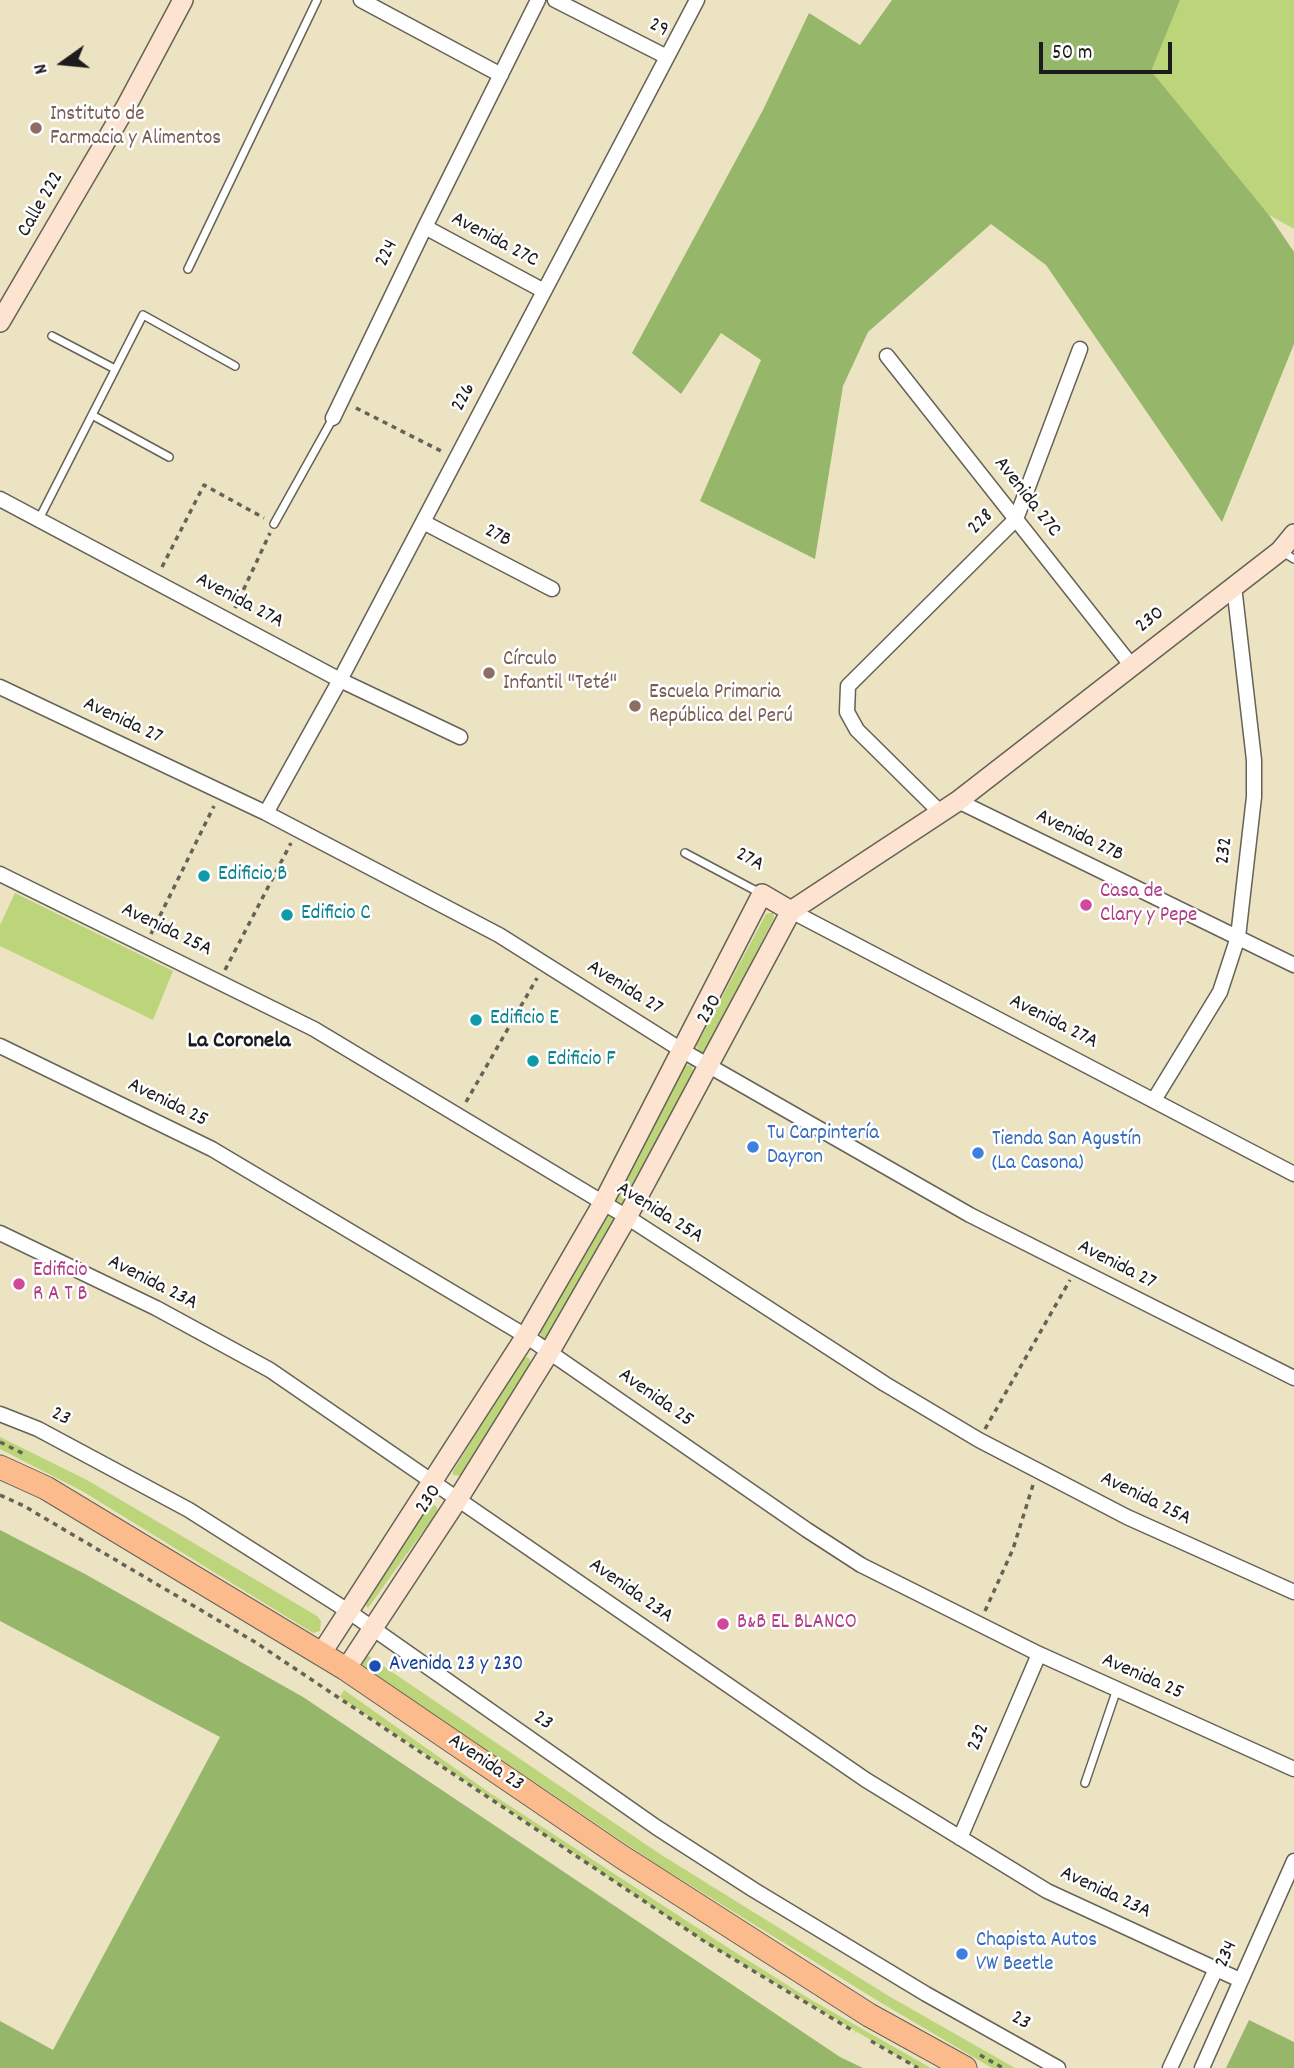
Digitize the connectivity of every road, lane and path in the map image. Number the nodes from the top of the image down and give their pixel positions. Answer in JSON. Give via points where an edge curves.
{"nodes":[{"id":1,"x":183,"y":0,"type":"edge"},
{"id":2,"x":317,"y":0,"type":"edge"},
{"id":3,"x":361,"y":0,"type":"edge"},
{"id":4,"x":538,"y":0,"type":"edge"},
{"id":5,"x":555,"y":0,"type":"edge"},
{"id":6,"x":697,"y":0,"type":"edge"},
{"id":7,"x":667,"y":57,"type":"junction"},
{"id":8,"x":501,"y":75,"type":"junction"},
{"id":9,"x":425,"y":227,"type":"junction"},
{"id":10,"x":188,"y":269,"type":"dead end"},
{"id":11,"x":544,"y":291,"type":"junction"},
{"id":12,"x":0,"y":323,"type":"edge"},
{"id":13,"x":52,"y":336,"type":"dead end"},
{"id":14,"x":1080,"y":349,"type":"dead end"},
{"id":15,"x":887,"y":356,"type":"dead end"},
{"id":16,"x":235,"y":366,"type":"dead end"},
{"id":17,"x":115,"y":369,"type":"junction"},
{"id":18,"x":342,"y":400,"type":"junction"},
{"id":19,"x":92,"y":415,"type":"junction"},
{"id":20,"x":333,"y":418,"type":"joint"},
{"id":21,"x":169,"y":457,"type":"dead end"},
{"id":22,"x":456,"y":459,"type":"junction"},
{"id":23,"x":0,"y":499,"type":"edge"},
{"id":24,"x":1016,"y":519,"type":"junction"},
{"id":25,"x":38,"y":520,"type":"junction"},
{"id":26,"x":423,"y":522,"type":"junction"},
{"id":27,"x":274,"y":524,"type":"junction"},
{"id":28,"x":1294,"y":534,"type":"edge"},
{"id":29,"x":1287,"y":555,"type":"edge"},
{"id":30,"x":155,"y":581,"type":"junction"},
{"id":31,"x":1234,"y":586,"type":"junction"},
{"id":32,"x":552,"y":589,"type":"dead end"},
{"id":33,"x":229,"y":621,"type":"junction"},
{"id":34,"x":1131,"y":665,"type":"junction"},
{"id":35,"x":340,"y":680,"type":"junction"},
{"id":36,"x":0,"y":687,"type":"edge"},
{"id":37,"x":460,"y":737,"type":"dead end"},
{"id":38,"x":222,"y":792,"type":"junction"},
{"id":39,"x":958,"y":801,"type":"junction"},
{"id":40,"x":266,"y":813,"type":"junction"},
{"id":41,"x":941,"y":813,"type":"junction"},
{"id":42,"x":297,"y":830,"type":"junction"},
{"id":43,"x":685,"y":853,"type":"dead end"},
{"id":44,"x":0,"y":874,"type":"edge"},
{"id":45,"x":762,"y":894,"type":"junction"},
{"id":46,"x":791,"y":911,"type":"junction"},
{"id":47,"x":1238,"y":937,"type":"junction"},
{"id":48,"x":145,"y":944,"type":"junction"},
{"id":49,"x":545,"y":964,"type":"junction"},
{"id":50,"x":1294,"y":965,"type":"edge"},
{"id":51,"x":220,"y":982,"type":"junction"},
{"id":52,"x":0,"y":1046,"type":"edge"},
{"id":53,"x":683,"y":1051,"type":"junction"},
{"id":54,"x":707,"y":1064,"type":"junction"},
{"id":55,"x":1154,"y":1100,"type":"junction"},
{"id":56,"x":458,"y":1116,"type":"junction"},
{"id":57,"x":1294,"y":1174,"type":"edge"},
{"id":58,"x":603,"y":1203,"type":"junction"},
{"id":59,"x":626,"y":1217,"type":"junction"},
{"id":60,"x":0,"y":1233,"type":"edge"},
{"id":61,"x":1076,"y":1269,"type":"junction"},
{"id":62,"x":526,"y":1336,"type":"junction"},
{"id":63,"x":550,"y":1351,"type":"junction"},
{"id":64,"x":1294,"y":1378,"type":"edge"},
{"id":65,"x":0,"y":1414,"type":"edge"},
{"id":66,"x":979,"y":1440,"type":"junction"},
{"id":67,"x":0,"y":1467,"type":"edge"},
{"id":68,"x":1040,"y":1472,"type":"junction"},
{"id":69,"x":433,"y":1482,"type":"junction"},
{"id":70,"x":0,"y":1495,"type":"edge"},
{"id":71,"x":458,"y":1499,"type":"junction"},
{"id":72,"x":1294,"y":1592,"type":"edge"},
{"id":73,"x":348,"y":1611,"type":"junction"},
{"id":74,"x":980,"y":1623,"type":"junction"},
{"id":75,"x":372,"y":1628,"type":"junction"},
{"id":76,"x":321,"y":1654,"type":"junction"},
{"id":77,"x":1039,"y":1654,"type":"junction"},
{"id":78,"x":346,"y":1669,"type":"junction"},
{"id":79,"x":1117,"y":1689,"type":"junction"},
{"id":80,"x":1294,"y":1769,"type":"edge"},
{"id":81,"x":1085,"y":1783,"type":"dead end"},
{"id":82,"x":960,"y":1838,"type":"junction"},
{"id":83,"x":1294,"y":1861,"type":"edge"},
{"id":84,"x":1216,"y":1969,"type":"junction"},
{"id":85,"x":1240,"y":1980,"type":"junction"},
{"id":86,"x":918,"y":2068,"type":"edge"},
{"id":87,"x":965,"y":2068,"type":"edge"},
{"id":88,"x":1058,"y":2068,"type":"edge"},
{"id":89,"x":1170,"y":2068,"type":"edge"},
{"id":90,"x":1202,"y":2068,"type":"edge"}],
"edges":[{"from":1,"to":12,"type":"street","name":"Calle 222"},
{"from":2,"to":10,"type":"lane"},
{"from":3,"to":8,"type":"street"},
{"from":4,"to":8,"type":"street","name":"224"},
{"from":5,"to":7,"type":"street","name":"29"},
{"from":6,"to":7,"type":"street","name":"226"},
{"from":7,"to":11,"type":"street","name":"226"},
{"from":8,"to":9,"type":"street","name":"224"},
{"from":9,"to":11,"type":"street","name":"Avenida 27C"},
{"from":9,"to":18,"type":"street","name":"224"},
{"from":11,"to":22,"type":"street","name":"226"},
{"from":13,"to":17,"type":"lane"},
{"from":14,"to":24,"type":"street","name":"228"},
{"from":15,"to":24,"type":"street","name":"Avenida 27C"},
{"from":16,"to":17,"type":"lane","via":[[143,315]]},
{"from":17,"to":19,"type":"lane"},
{"from":18,"to":20,"type":"street","name":"224"},
{"from":18,"to":22,"type":"path"},
{"from":19,"to":21,"type":"lane"},
{"from":19,"to":25,"type":"lane"},
{"from":20,"to":27,"type":"lane","name":"224"},
{"from":22,"to":26,"type":"street","name":"226"},
{"from":23,"to":25,"type":"street","name":"Avenida 27A"},
{"from":24,"to":34,"type":"street","name":"Avenida 27C"},
{"from":24,"to":41,"type":"street","name":"228","via":[[848,686],[847,712],[857,730]]},
{"from":25,"to":30,"type":"street","name":"Avenida 27A"},
{"from":26,"to":32,"type":"street","name":"27B"},
{"from":26,"to":35,"type":"street","name":"226"},
{"from":27,"to":30,"type":"path","via":[[204,485]]},
{"from":27,"to":33,"type":"path"},
{"from":28,"to":29,"type":"street","name":"230"},
{"from":29,"to":31,"type":"street","name":"230"},
{"from":30,"to":33,"type":"street","name":"Avenida 27A"},
{"from":31,"to":34,"type":"street","name":"230"},
{"from":31,"to":47,"type":"street","name":"232","via":[[1254,760]]},
{"from":33,"to":35,"type":"street","name":"Avenida 27A"},
{"from":34,"to":39,"type":"street","name":"230"},
{"from":35,"to":37,"type":"street","name":"Avenida 27A"},
{"from":35,"to":40,"type":"street","name":"226"},
{"from":36,"to":38,"type":"street","name":"Avenida 27"},
{"from":38,"to":40,"type":"street","name":"Avenida 27"},
{"from":38,"to":48,"type":"path"},
{"from":39,"to":41,"type":"street","name":"230"},
{"from":39,"to":47,"type":"street","name":"Avenida 27B"},
{"from":40,"to":42,"type":"street","name":"Avenida 27"},
{"from":41,"to":46,"type":"street","name":"230"},
{"from":42,"to":49,"type":"street","name":"Avenida 27"},
{"from":42,"to":51,"type":"path"},
{"from":43,"to":45,"type":"lane","name":"27A"},
{"from":44,"to":48,"type":"street","name":"Avenida 25A"},
{"from":45,"to":46,"type":"street","name":"27A"},
{"from":45,"to":53,"type":"street","name":"230"},
{"from":46,"to":54,"type":"street","name":"230"},
{"from":46,"to":55,"type":"street","name":"Avenida 27A"},
{"from":47,"to":50,"type":"street","name":"Avenida 27B"},
{"from":47,"to":55,"type":"street","name":"232","via":[[1220,992]]},
{"from":48,"to":51,"type":"street","name":"Avenida 25A"},
{"from":49,"to":53,"type":"street","name":"Avenida 27"},
{"from":49,"to":56,"type":"path"},
{"from":51,"to":56,"type":"street","name":"Avenida 25A","via":[[314,1030]]},
{"from":52,"to":62,"type":"street","name":"Avenida 25","via":[[212,1149]]},
{"from":53,"to":54,"type":"street","name":"Avenida 27"},
{"from":53,"to":58,"type":"street","name":"230"},
{"from":54,"to":59,"type":"street","name":"230"},
{"from":54,"to":61,"type":"street","name":"Avenida 27","via":[[970,1215]]},
{"from":55,"to":57,"type":"street","name":"Avenida 27A"},
{"from":56,"to":58,"type":"street","name":"Avenida 25A"},
{"from":58,"to":59,"type":"street","name":"Avenida 25A"},
{"from":58,"to":62,"type":"street","name":"230"},
{"from":59,"to":63,"type":"street","name":"230"},
{"from":59,"to":66,"type":"street","name":"Avenida 25A"},
{"from":60,"to":69,"type":"street","name":"Avenida 23A","via":[[156,1308],[270,1370]]},
{"from":61,"to":64,"type":"street","name":"Avenida 27"},
{"from":61,"to":66,"type":"path"},
{"from":62,"to":63,"type":"street","name":"Avenida 25"},
{"from":62,"to":69,"type":"street","name":"230"},
{"from":63,"to":71,"type":"street","name":"230"},
{"from":63,"to":74,"type":"street","name":"Avenida 25","via":[[861,1565]]},
{"from":65,"to":73,"type":"street","name":"23","via":[[188,1510]]},
{"from":66,"to":68,"type":"street","name":"Avenida 25A"},
{"from":67,"to":76,"type":"main road","name":"Avenida 23","via":[[47,1488]]},
{"from":68,"to":72,"type":"street","name":"Avenida 25A","via":[[1127,1517]]},
{"from":68,"to":74,"type":"path"},
{"from":69,"to":71,"type":"street","name":"Avenida 23A"},
{"from":69,"to":73,"type":"street","name":"230"},
{"from":70,"to":86,"type":"path","via":[[255,1642],[706,1943]]},
{"from":71,"to":75,"type":"street","name":"230"},
{"from":71,"to":82,"type":"street","name":"Avenida 23A","via":[[843,1764]]},
{"from":73,"to":75,"type":"street","name":"23"},
{"from":73,"to":76,"type":"street","name":"230"},
{"from":74,"to":77,"type":"street","name":"Avenida 25"},
{"from":75,"to":78,"type":"street","name":"230"},
{"from":75,"to":88,"type":"street","name":"23","via":[[732,1876]]},
{"from":76,"to":78,"type":"main road","name":"Avenida 23"},
{"from":77,"to":79,"type":"street","name":"Avenida 25"},
{"from":77,"to":82,"type":"street","name":"232"},
{"from":78,"to":87,"type":"main road","name":"Avenida 23","via":[[622,1857],[869,2015]]},
{"from":79,"to":80,"type":"street","name":"Avenida 25"},
{"from":79,"to":81,"type":"lane"},
{"from":82,"to":84,"type":"street","name":"Avenida 23A","via":[[1047,1891]]},
{"from":83,"to":85,"type":"street","name":"234"},
{"from":84,"to":85,"type":"street","name":"Avenida 23A"},
{"from":84,"to":89,"type":"street","name":"234"},
{"from":85,"to":90,"type":"street","name":"234"}]}
